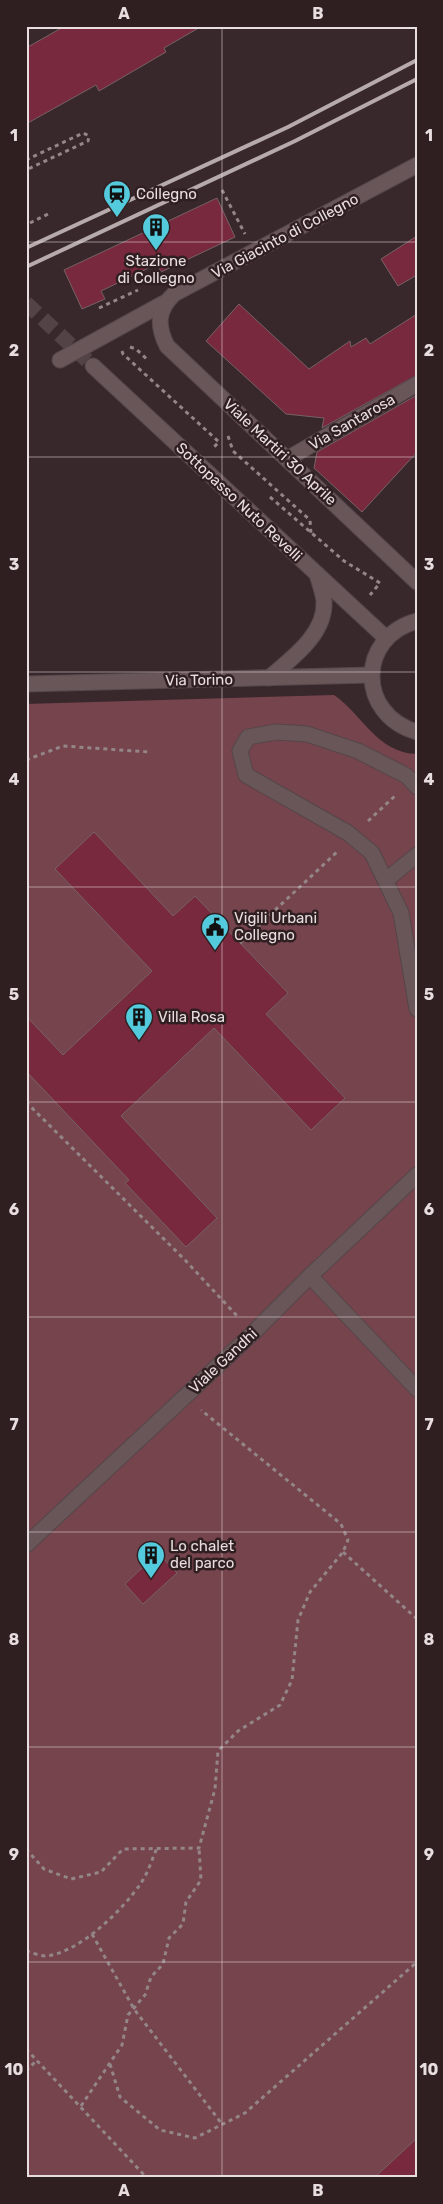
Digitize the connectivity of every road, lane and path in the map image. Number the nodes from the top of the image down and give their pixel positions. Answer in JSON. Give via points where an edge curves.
{"nodes":[{"id":1,"x":26,"y":160,"type":"edge"},
{"id":2,"x":26,"y":170,"type":"edge"},
{"id":3,"x":415,"y":170,"type":"edge"},
{"id":4,"x":222,"y":190,"type":"dead end"},
{"id":5,"x":50,"y":213,"type":"dead end"},
{"id":6,"x":30,"y":223,"type":"dead end"},
{"id":7,"x":254,"y":252,"type":"junction"},
{"id":8,"x":133,"y":292,"type":"dead end"},
{"id":9,"x":98,"y":308,"type":"dead end"},
{"id":10,"x":162,"y":309,"type":"junction"},
{"id":11,"x":112,"y":331,"type":"junction"},
{"id":12,"x":120,"y":344,"type":"junction"},
{"id":13,"x":60,"y":360,"type":"dead end"},
{"id":14,"x":150,"y":363,"type":"dead end"},
{"id":15,"x":93,"y":366,"type":"tunnel mouth"},
{"id":16,"x":417,"y":384,"type":"edge"},
{"id":17,"x":222,"y":431,"type":"dead end"},
{"id":18,"x":214,"y":447,"type":"dead end"},
{"id":19,"x":287,"y":459,"type":"junction"},
{"id":20,"x":311,"y":534,"type":"dead end"},
{"id":21,"x":317,"y":574,"type":"junction"},
{"id":22,"x":417,"y":582,"type":"edge"},
{"id":23,"x":417,"y":621,"type":"edge"},
{"id":24,"x":386,"y":638,"type":"junction"},
{"id":25,"x":371,"y":675,"type":"junction"},
{"id":26,"x":269,"y":678,"type":"junction"},
{"id":27,"x":26,"y":684,"type":"edge"},
{"id":28,"x":417,"y":732,"type":"edge"},
{"id":29,"x":149,"y":752,"type":"dead end"},
{"id":30,"x":26,"y":760,"type":"edge"},
{"id":31,"x":414,"y":784,"type":"edge"},
{"id":32,"x":353,"y":836,"type":"junction"},
{"id":33,"x":417,"y":854,"type":"edge"},
{"id":34,"x":386,"y":880,"type":"junction"},
{"id":35,"x":240,"y":943,"type":"dead end"},
{"id":36,"x":417,"y":1009,"type":"edge"},
{"id":37,"x":26,"y":1102,"type":"edge"},
{"id":38,"x":417,"y":1175,"type":"edge"},
{"id":39,"x":310,"y":1276,"type":"junction"},
{"id":40,"x":253,"y":1333,"type":"junction"},
{"id":41,"x":417,"y":1390,"type":"edge"},
{"id":42,"x":185,"y":1396,"type":"junction"},
{"id":43,"x":26,"y":1545,"type":"edge"},
{"id":44,"x":343,"y":1552,"type":"junction"},
{"id":45,"x":417,"y":1619,"type":"edge"},
{"id":46,"x":157,"y":1848,"type":"junction"},
{"id":47,"x":199,"y":1848,"type":"junction"},
{"id":48,"x":26,"y":1849,"type":"edge"},
{"id":49,"x":92,"y":1934,"type":"junction"},
{"id":50,"x":26,"y":1951,"type":"edge"},
{"id":51,"x":417,"y":1962,"type":"edge"},
{"id":52,"x":134,"y":2009,"type":"junction"},
{"id":53,"x":26,"y":2049,"type":"edge"},
{"id":54,"x":37,"y":2060,"type":"junction"},
{"id":55,"x":110,"y":2064,"type":"junction"},
{"id":56,"x":26,"y":2070,"type":"edge"},
{"id":57,"x":81,"y":2106,"type":"junction"},
{"id":58,"x":222,"y":2124,"type":"junction"},
{"id":59,"x":147,"y":2178,"type":"edge"}],
"edges":[{"from":1,"to":2,"type":"path","via":[[83,133],[89,136],[88,141]]},
{"from":3,"to":7,"type":"street","name":"Via Giacinto di Collegno"},
{"from":4,"to":7,"type":"path"},
{"from":5,"to":6,"type":"path"},
{"from":7,"to":10,"type":"street","name":"Via Giacinto di Collegno","via":[[174,294]]},
{"from":8,"to":9,"type":"path"},
{"from":10,"to":11,"type":"street","name":"Via Giacinto di Collegno"},
{"from":10,"to":19,"type":"street","name":"Viale Martiri 30 Aprile","via":[[162,335],[167,346]]},
{"from":11,"to":12,"type":"path"},
{"from":11,"to":13,"type":"street","name":"Via Giacinto di Collegno"},
{"from":12,"to":14,"type":"path","via":[[136,349]]},
{"from":12,"to":18,"type":"path","via":[[123,354],[219,442]]},
{"from":15,"to":21,"type":"street","name":"Sottopasso Nuto Revelli"},
{"from":16,"to":19,"type":"street","name":"Via Santarosa"},
{"from":17,"to":20,"type":"path","via":[[230,438],[233,451],[310,520]]},
{"from":19,"to":22,"type":"street","name":"Viale Martiri 30 Aprile"},
{"from":21,"to":24,"type":"street","name":"Sottopasso Nuto Revelli"},
{"from":21,"to":26,"type":"street","via":[[324,600],[322,620],[297,653]]},
{"from":23,"to":24,"type":"street","via":[[403,625]]},
{"from":24,"to":25,"type":"street","via":[[375,655]]},
{"from":25,"to":26,"type":"street","name":"Via Torino"},
{"from":25,"to":28,"type":"street","via":[[375,696],[386,715],[403,728]]},
{"from":26,"to":27,"type":"street","name":"Via Torino"},
{"from":29,"to":30,"type":"path","via":[[63,746]]},
{"from":31,"to":32,"type":"path"},
{"from":31,"to":32,"type":"street","via":[[407,776],[358,751],[308,734],[276,732],[248,737],[240,752],[246,775]]},
{"from":32,"to":34,"type":"street","via":[[372,853]]},
{"from":32,"to":35,"type":"path"},
{"from":33,"to":34,"type":"street"},
{"from":34,"to":36,"type":"street","via":[[401,913]]},
{"from":37,"to":40,"type":"path","via":[[185,1260]]},
{"from":38,"to":39,"type":"street","name":"Viale Gandhi"},
{"from":39,"to":40,"type":"street","name":"Viale Gandhi"},
{"from":39,"to":41,"type":"street"},
{"from":40,"to":42,"type":"street","name":"Viale Gandhi"},
{"from":42,"to":43,"type":"street","name":"Viale Gandhi"},
{"from":42,"to":44,"type":"path","via":[[341,1524],[348,1540]]},
{"from":44,"to":45,"type":"path"},
{"from":44,"to":47,"type":"path","via":[[310,1592],[298,1620],[292,1680],[280,1705],[238,1731],[218,1750],[215,1789]]},
{"from":46,"to":47,"type":"path"},
{"from":46,"to":48,"type":"path","via":[[123,1849],[101,1872],[71,1879],[44,1869]]},
{"from":46,"to":49,"type":"path","via":[[141,1883]]},
{"from":47,"to":52,"type":"path","via":[[201,1880],[186,1902],[183,1924],[168,1938],[163,1964],[151,1977],[146,1995]]},
{"from":49,"to":50,"type":"path","via":[[60,1953],[43,1956]]},
{"from":49,"to":52,"type":"path"},
{"from":51,"to":58,"type":"path","via":[[245,2113]]},
{"from":52,"to":55,"type":"path","via":[[128,2015],[122,2045]]},
{"from":52,"to":58,"type":"path"},
{"from":53,"to":54,"type":"path"},
{"from":54,"to":56,"type":"path"},
{"from":54,"to":57,"type":"path"},
{"from":55,"to":57,"type":"path"},
{"from":55,"to":58,"type":"path","via":[[120,2097],[160,2130],[195,2138]]},
{"from":57,"to":59,"type":"path"}]}
